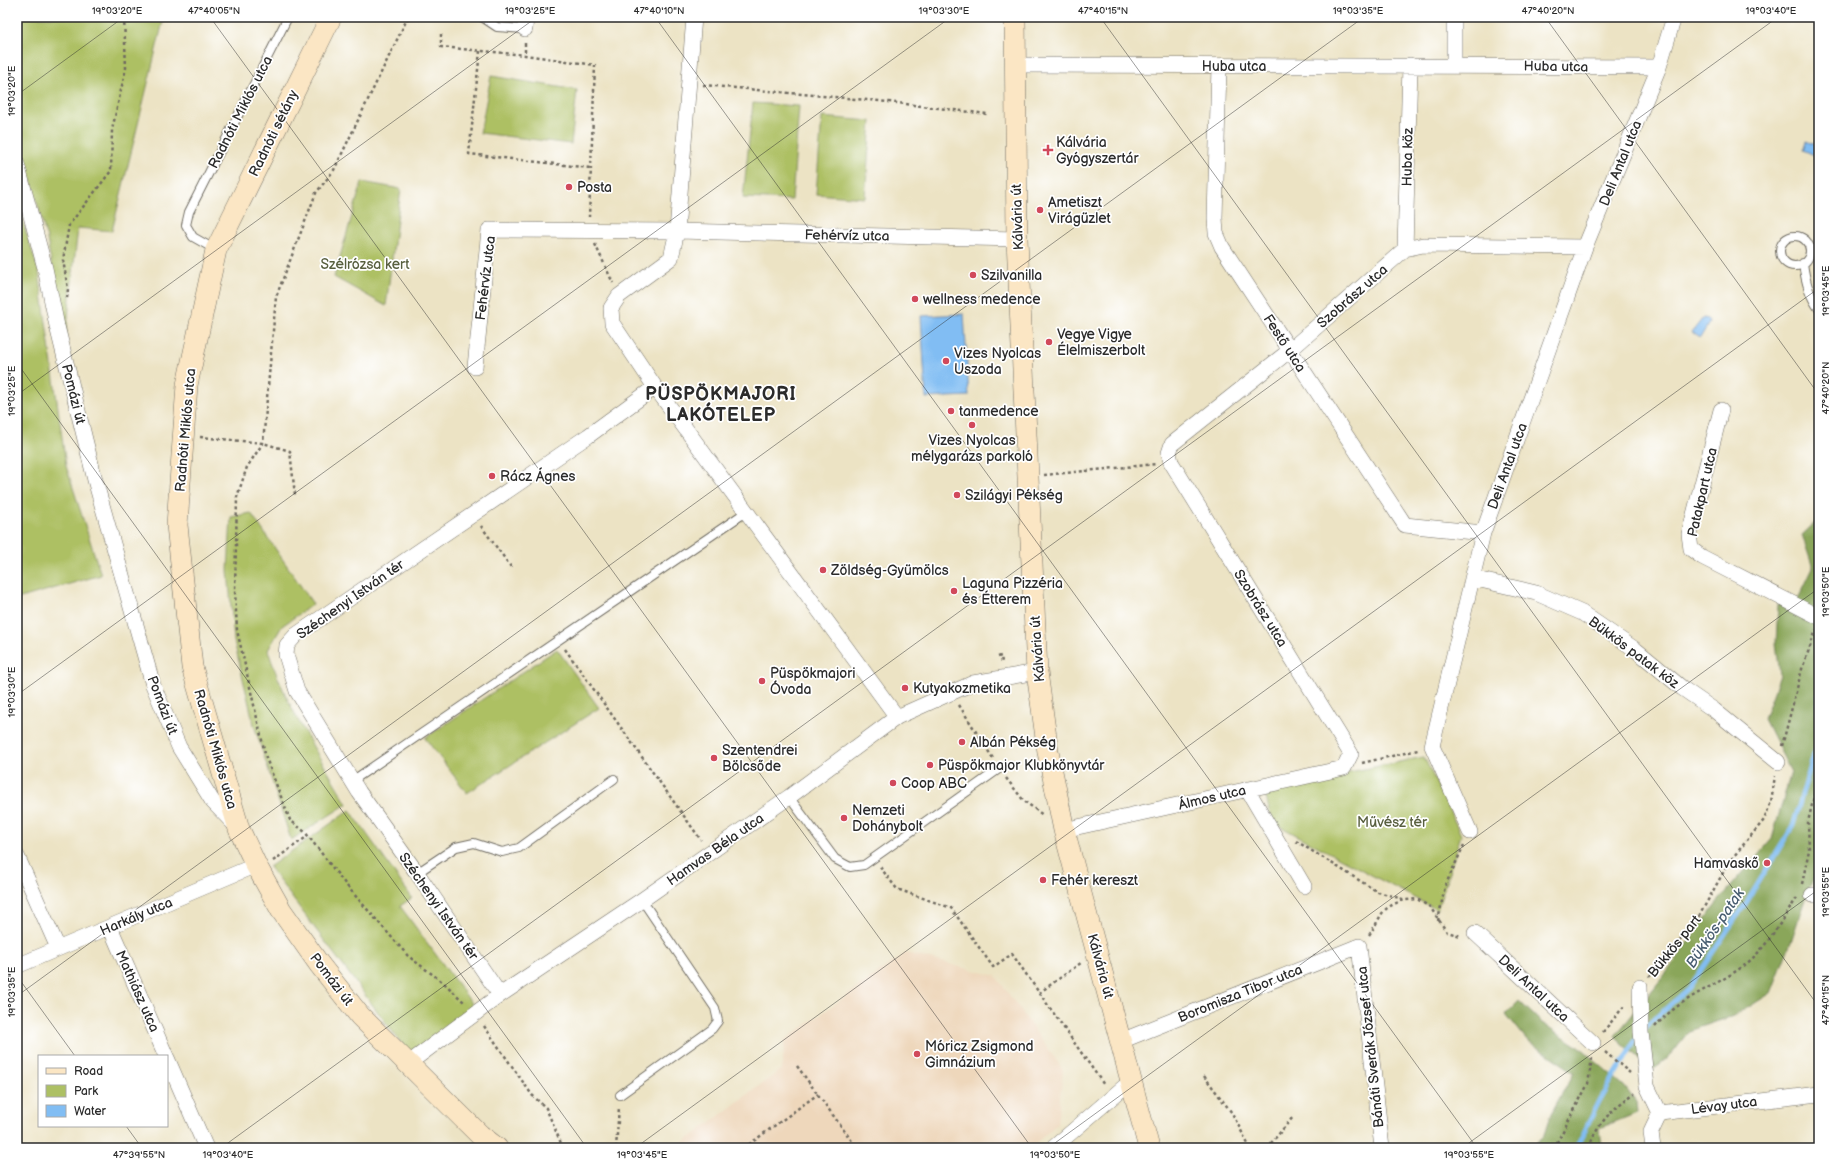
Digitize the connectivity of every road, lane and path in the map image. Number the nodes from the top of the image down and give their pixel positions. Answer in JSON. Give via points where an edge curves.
{"nodes":[{"id":1,"x":124,"y":17,"type":"edge"},
{"id":2,"x":288,"y":17,"type":"edge"},
{"id":3,"x":331,"y":17,"type":"edge"},
{"id":4,"x":408,"y":17,"type":"edge"},
{"id":5,"x":482,"y":17,"type":"edge"},
{"id":6,"x":694,"y":17,"type":"edge"},
{"id":7,"x":1015,"y":17,"type":"edge"},
{"id":8,"x":1454,"y":17,"type":"edge"},
{"id":9,"x":1674,"y":17,"type":"edge"},
{"id":10,"x":525,"y":23,"type":"edge"},
{"id":11,"x":441,"y":34,"type":"dead end"},
{"id":12,"x":480,"y":51,"type":"junction"},
{"id":13,"x":1014,"y":65,"type":"junction"},
{"id":14,"x":1410,"y":65,"type":"junction"},
{"id":15,"x":1219,"y":66,"type":"junction"},
{"id":16,"x":1454,"y":66,"type":"junction"},
{"id":17,"x":1659,"y":67,"type":"junction"},
{"id":18,"x":689,"y":84,"type":"junction"},
{"id":19,"x":987,"y":114,"type":"dead end"},
{"id":20,"x":17,"y":167,"type":"edge"},
{"id":21,"x":590,"y":168,"type":"junction"},
{"id":22,"x":588,"y":231,"type":"junction"},
{"id":23,"x":678,"y":231,"type":"junction"},
{"id":24,"x":1017,"y":239,"type":"junction"},
{"id":25,"x":1586,"y":247,"type":"junction"},
{"id":26,"x":1405,"y":249,"type":"junction"},
{"id":27,"x":216,"y":250,"type":"junction"},
{"id":28,"x":1803,"y":263,"type":"dead end"},
{"id":29,"x":619,"y":296,"type":"junction"},
{"id":30,"x":67,"y":300,"type":"dead end"},
{"id":31,"x":1819,"y":309,"type":"edge"},
{"id":32,"x":1289,"y":351,"type":"junction"},
{"id":33,"x":475,"y":368,"type":"dead end"},
{"id":34,"x":655,"y":388,"type":"junction"},
{"id":35,"x":1722,"y":410,"type":"dead end"},
{"id":36,"x":183,"y":436,"type":"junction"},
{"id":37,"x":263,"y":443,"type":"junction"},
{"id":38,"x":1171,"y":462,"type":"junction"},
{"id":39,"x":1028,"y":476,"type":"junction"},
{"id":40,"x":295,"y":495,"type":"dead end"},
{"id":41,"x":746,"y":512,"type":"junction"},
{"id":42,"x":473,"y":514,"type":"junction"},
{"id":43,"x":1484,"y":533,"type":"junction"},
{"id":44,"x":511,"y":567,"type":"dead end"},
{"id":45,"x":1472,"y":578,"type":"junction"},
{"id":46,"x":1819,"y":617,"type":"edge"},
{"id":47,"x":1819,"y":623,"type":"edge"},
{"id":48,"x":559,"y":640,"type":"junction"},
{"id":49,"x":998,"y":657,"type":"dead end"},
{"id":50,"x":1002,"y":665,"type":"dead end"},
{"id":51,"x":1037,"y":672,"type":"junction"},
{"id":52,"x":951,"y":692,"type":"junction"},
{"id":53,"x":897,"y":717,"type":"junction"},
{"id":54,"x":1432,"y":746,"type":"junction"},
{"id":55,"x":1348,"y":761,"type":"junction"},
{"id":56,"x":1778,"y":762,"type":"junction"},
{"id":57,"x":999,"y":769,"type":"junction"},
{"id":58,"x":1819,"y":775,"type":"edge"},
{"id":59,"x":614,"y":779,"type":"dead end"},
{"id":60,"x":352,"y":781,"type":"junction"},
{"id":61,"x":1247,"y":789,"type":"junction"},
{"id":62,"x":789,"y":797,"type":"junction"},
{"id":63,"x":239,"y":829,"type":"junction"},
{"id":64,"x":1064,"y":830,"type":"junction"},
{"id":65,"x":1470,"y":832,"type":"joint"},
{"id":66,"x":308,"y":836,"type":"junction"},
{"id":67,"x":1291,"y":838,"type":"dead end"},
{"id":68,"x":710,"y":852,"type":"junction"},
{"id":69,"x":17,"y":856,"type":"edge"},
{"id":70,"x":873,"y":859,"type":"junction"},
{"id":71,"x":264,"y":863,"type":"junction"},
{"id":72,"x":417,"y":873,"type":"junction"},
{"id":73,"x":1304,"y":886,"type":"dead end"},
{"id":74,"x":1808,"y":894,"type":"edge"},
{"id":75,"x":642,"y":900,"type":"junction"},
{"id":76,"x":1406,"y":900,"type":"junction"},
{"id":77,"x":1438,"y":921,"type":"junction"},
{"id":78,"x":110,"y":927,"type":"junction"},
{"id":79,"x":1475,"y":933,"type":"joint"},
{"id":80,"x":1359,"y":946,"type":"junction"},
{"id":81,"x":58,"y":948,"type":"junction"},
{"id":82,"x":1099,"y":957,"type":"junction"},
{"id":83,"x":17,"y":966,"type":"edge"},
{"id":84,"x":1640,"y":987,"type":"junction"},
{"id":85,"x":1039,"y":993,"type":"junction"},
{"id":86,"x":500,"y":995,"type":"junction"},
{"id":87,"x":476,"y":1013,"type":"junction"},
{"id":88,"x":484,"y":1026,"type":"dead end"},
{"id":89,"x":1654,"y":1030,"type":"dead end"},
{"id":90,"x":1121,"y":1041,"type":"junction"},
{"id":91,"x":1593,"y":1043,"type":"junction"},
{"id":92,"x":166,"y":1055,"type":"edge"},
{"id":93,"x":168,"y":1059,"type":"edge"},
{"id":94,"x":409,"y":1063,"type":"junction"},
{"id":95,"x":798,"y":1066,"type":"dead end"},
{"id":96,"x":1204,"y":1076,"type":"dead end"},
{"id":97,"x":1131,"y":1081,"type":"junction"},
{"id":98,"x":1646,"y":1086,"type":"junction"},
{"id":99,"x":818,"y":1094,"type":"junction"},
{"id":100,"x":1819,"y":1094,"type":"edge"},
{"id":101,"x":620,"y":1095,"type":"joint"},
{"id":102,"x":1112,"y":1096,"type":"junction"},
{"id":103,"x":1660,"y":1113,"type":"junction"},
{"id":104,"x":1293,"y":1117,"type":"dead end"},
{"id":105,"x":206,"y":1148,"type":"edge"},
{"id":106,"x":497,"y":1148,"type":"edge"},
{"id":107,"x":563,"y":1148,"type":"edge"},
{"id":108,"x":616,"y":1148,"type":"edge"},
{"id":109,"x":744,"y":1148,"type":"edge"},
{"id":110,"x":856,"y":1148,"type":"edge"},
{"id":111,"x":1053,"y":1148,"type":"edge"},
{"id":112,"x":1149,"y":1148,"type":"edge"},
{"id":113,"x":1250,"y":1148,"type":"edge"},
{"id":114,"x":1267,"y":1148,"type":"edge"},
{"id":115,"x":1382,"y":1148,"type":"edge"},
{"id":116,"x":1554,"y":1148,"type":"edge"},
{"id":117,"x":1590,"y":1148,"type":"edge"},
{"id":118,"x":1653,"y":1148,"type":"edge"}],
"edges":[{"from":1,"to":30,"type":"path","via":[[126,68],[112,130],[111,171],[69,225],[63,260],[68,289]]},
{"from":2,"to":27,"type":"lane","name":"Radnóti Miklós utca","via":[[189,212],[186,225],[193,237]]},
{"from":3,"to":27,"type":"street","name":"Radnóti sétány"},
{"from":4,"to":37,"type":"path","via":[[334,170],[316,193],[282,279],[275,309]]},
{"from":5,"to":10,"type":"lane","via":[[497,27]]},
{"from":6,"to":18,"type":"street"},
{"from":7,"to":13,"type":"street","name":"Kálvária út"},
{"from":8,"to":16,"type":"street"},
{"from":9,"to":17,"type":"street","name":"Deli Antal utca"},
{"from":11,"to":12,"type":"path","via":[[441,46]]},
{"from":12,"to":21,"type":"path","via":[[595,65]]},
{"from":12,"to":21,"type":"path","via":[[469,154]]},
{"from":13,"to":15,"type":"street","name":"Huba utca"},
{"from":13,"to":24,"type":"street","name":"Kálvária út"},
{"from":14,"to":15,"type":"street","name":"Huba utca"},
{"from":14,"to":16,"type":"street","name":"Huba utca"},
{"from":14,"to":26,"type":"street","name":"Huba köz"},
{"from":15,"to":32,"type":"street","name":"Festő utca","via":[[1216,233],[1222,247]]},
{"from":16,"to":17,"type":"street","name":"Huba utca"},
{"from":17,"to":25,"type":"street","name":"Deli Antal utca"},
{"from":18,"to":19,"type":"path","via":[[889,102]]},
{"from":18,"to":23,"type":"street"},
{"from":20,"to":63,"type":"street","name":"Pomázi út","via":[[45,268],[95,480],[153,685],[179,747],[213,802]]},
{"from":21,"to":22,"type":"path"},
{"from":22,"to":23,"type":"street","name":"Fehérvíz utca"},
{"from":22,"to":29,"type":"path"},
{"from":22,"to":33,"type":"street","name":"Fehérvíz utca","via":[[489,230]]},
{"from":23,"to":24,"type":"street","name":"Fehérvíz utca"},
{"from":23,"to":29,"type":"street","via":[[671,258]]},
{"from":24,"to":39,"type":"street","name":"Kálvária út"},
{"from":25,"to":26,"type":"street","name":"Szobrász utca","via":[[1423,245]]},
{"from":25,"to":43,"type":"street","name":"Deli Antal utca"},
{"from":26,"to":32,"type":"street","name":"Szobrász utca"},
{"from":27,"to":36,"type":"street","name":"Radnóti Miklós utca","via":[[187,385]]},
{"from":28,"to":31,"type":"lane","via":[[1807,284]]},
{"from":29,"to":34,"type":"street","via":[[611,308],[612,323]]},
{"from":32,"to":38,"type":"street","name":"Szobrász utca","via":[[1172,444],[1169,453]]},
{"from":32,"to":43,"type":"street","name":"Festő utca","via":[[1406,525]]},
{"from":34,"to":41,"type":"street"},
{"from":34,"to":42,"type":"street","name":"Széchenyi István tér"},
{"from":35,"to":46,"type":"street","name":"Patakpart utca","via":[[1689,534],[1691,549]]},
{"from":36,"to":37,"type":"path"},
{"from":36,"to":63,"type":"street","name":"Radnóti Miklós utca","via":[[177,525],[192,667]]},
{"from":37,"to":40,"type":"path","via":[[290,451]]},
{"from":37,"to":66,"type":"path","via":[[248,467],[237,497],[237,630],[266,758],[290,820]]},
{"from":38,"to":39,"type":"path"},
{"from":38,"to":55,"type":"street","name":"Szobrász utca"},
{"from":39,"to":51,"type":"street","name":"Kálvária út"},
{"from":41,"to":48,"type":"lane"},
{"from":41,"to":53,"type":"street"},
{"from":42,"to":44,"type":"path"},
{"from":42,"to":60,"type":"street","name":"Széchenyi István tér","via":[[296,635],[287,645],[286,655],[297,691]]},
{"from":43,"to":45,"type":"street","name":"Deli Antal utca"},
{"from":45,"to":54,"type":"street","name":"Deli Antal utca"},
{"from":45,"to":56,"type":"street","name":"Bükkös patak köz","via":[[1536,593],[1582,613],[1636,650]]},
{"from":47,"to":56,"type":"path","name":"Bükkös part","via":[[1802,669]]},
{"from":48,"to":60,"type":"lane"},
{"from":48,"to":68,"type":"path"},
{"from":49,"to":50,"type":"path","via":[[1001,656]]},
{"from":51,"to":52,"type":"street","name":"Hamvas Béla utca","via":[[973,684]]},
{"from":51,"to":64,"type":"street","name":"Kálvária út","via":[[1048,752]]},
{"from":52,"to":53,"type":"street","name":"Hamvas Béla utca"},
{"from":52,"to":57,"type":"path"},
{"from":53,"to":62,"type":"street","name":"Hamvas Béla utca"},
{"from":54,"to":55,"type":"path"},
{"from":54,"to":65,"type":"street"},
{"from":55,"to":61,"type":"street","name":"Álmos utca"},
{"from":56,"to":84,"type":"path","name":"Bükkös part","via":[[1771,802],[1764,820],[1729,862],[1698,918]]},
{"from":57,"to":64,"type":"path","via":[[1024,801]]},
{"from":57,"to":70,"type":"lane"},
{"from":58,"to":74,"type":"path","via":[[1808,822]]},
{"from":59,"to":72,"type":"lane","via":[[519,848],[502,852],[474,843],[456,847]]},
{"from":60,"to":72,"type":"street","name":"Széchenyi István tér"},
{"from":61,"to":64,"type":"street","name":"Álmos utca"},
{"from":61,"to":73,"type":"street"},
{"from":62,"to":68,"type":"street","name":"Hamvas Béla utca"},
{"from":62,"to":70,"type":"lane","via":[[835,860],[850,867],[864,865]]},
{"from":63,"to":71,"type":"street","name":"Pomázi út"},
{"from":64,"to":82,"type":"street","name":"Kálvária út"},
{"from":65,"to":77,"type":"path","via":[[1445,886]]},
{"from":66,"to":71,"type":"path"},
{"from":66,"to":87,"type":"path","via":[[346,885],[408,956],[444,983]]},
{"from":67,"to":76,"type":"path","via":[[1378,892]]},
{"from":68,"to":75,"type":"street","name":"Hamvas Béla utca"},
{"from":69,"to":81,"type":"street"},
{"from":70,"to":85,"type":"path","via":[[897,888],[951,908],[993,966],[1012,954]]},
{"from":71,"to":78,"type":"street","name":"Harkály utca"},
{"from":71,"to":94,"type":"street","name":"Pomázi út","via":[[281,910],[319,964],[360,1016]]},
{"from":72,"to":86,"type":"street","name":"Széchenyi István tér"},
{"from":74,"to":89,"type":"path","via":[[1756,955],[1742,967],[1693,995],[1666,1015]]},
{"from":75,"to":86,"type":"street","name":"Hamvas Béla utca"},
{"from":75,"to":101,"type":"lane","via":[[715,1008],[718,1021],[712,1029]]},
{"from":76,"to":77,"type":"path","via":[[1417,899],[1430,907]]},
{"from":76,"to":80,"type":"path","via":[[1390,904],[1379,917],[1371,934]]},
{"from":77,"to":79,"type":"path","via":[[1447,932],[1461,936]]},
{"from":78,"to":81,"type":"street","name":"Harkály utca"},
{"from":78,"to":92,"type":"street","name":"Mathiász utca"},
{"from":79,"to":91,"type":"street","name":"Deli Antal utca"},
{"from":80,"to":90,"type":"street","name":"Boromisza Tibor utca"},
{"from":80,"to":115,"type":"street","name":"Bánáti Sverák József utca"},
{"from":81,"to":83,"type":"street","name":"Harkály utca"},
{"from":82,"to":85,"type":"path","via":[[1084,961]]},
{"from":82,"to":90,"type":"street","name":"Kálvária út"},
{"from":84,"to":91,"type":"path","name":"Bükkös part"},
{"from":84,"to":98,"type":"street"},
{"from":85,"to":102,"type":"path"},
{"from":86,"to":87,"type":"street","name":"Hamvas Béla utca"},
{"from":87,"to":94,"type":"street","name":"Hamvas Béla utca"},
{"from":88,"to":107,"type":"path","via":[[532,1095],[546,1108]]},
{"from":90,"to":97,"type":"street","name":"Kálvária út"},
{"from":91,"to":98,"type":"path"},
{"from":91,"to":116,"type":"path","via":[[1588,1084]]},
{"from":93,"to":105,"type":"street","name":"Mathiász utca"},
{"from":94,"to":106,"type":"street","name":"Pomázi út","via":[[480,1135]]},
{"from":95,"to":99,"type":"path"},
{"from":96,"to":113,"type":"path","via":[[1232,1113]]},
{"from":97,"to":102,"type":"street"},
{"from":97,"to":112,"type":"street","name":"Kálvária út"},
{"from":98,"to":103,"type":"street"},
{"from":98,"to":117,"type":"path","via":[[1614,1107],[1593,1137]]},
{"from":99,"to":109,"type":"path"},
{"from":99,"to":110,"type":"path"},
{"from":100,"to":103,"type":"street","name":"Lévay utca"},
{"from":101,"to":108,"type":"path"},
{"from":102,"to":111,"type":"street"},
{"from":103,"to":118,"type":"street","via":[[1651,1132]]},
{"from":104,"to":114,"type":"path"}]}
